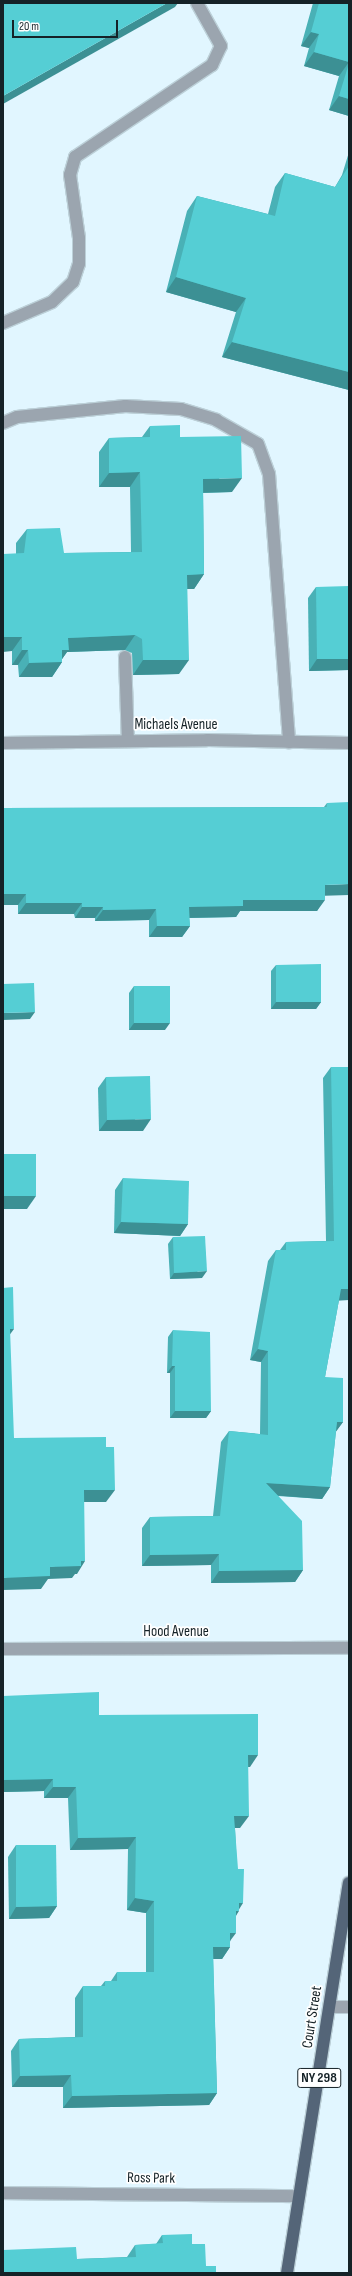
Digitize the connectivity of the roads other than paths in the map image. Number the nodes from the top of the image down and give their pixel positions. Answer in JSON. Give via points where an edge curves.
{"nodes":[{"id":1,"x":197,"y":3,"type":"edge"},
{"id":2,"x":3,"y":323,"type":"edge"},
{"id":3,"x":3,"y":423,"type":"edge"},
{"id":4,"x":125,"y":657,"type":"dead end"},
{"id":5,"x":128,"y":741,"type":"junction"},
{"id":6,"x":3,"y":742,"type":"edge"},
{"id":7,"x":289,"y":742,"type":"junction"},
{"id":8,"x":349,"y":743,"type":"edge"},
{"id":9,"x":3,"y":1648,"type":"edge"},
{"id":10,"x":349,"y":1648,"type":"edge"},
{"id":11,"x":349,"y":1884,"type":"edge"},
{"id":12,"x":330,"y":2006,"type":"junction"},
{"id":13,"x":349,"y":2006,"type":"edge"},
{"id":14,"x":3,"y":2193,"type":"edge"},
{"id":15,"x":299,"y":2196,"type":"junction"},
{"id":16,"x":287,"y":2273,"type":"edge"}],
"edges":[{"from":1,"to":2,"type":"street","via":[[221,46],[212,65],[75,157],[70,175],[79,238],[79,264],[73,282],[52,302]]},
{"from":3,"to":7,"type":"street","via":[[17,416],[125,406],[181,409],[216,420],[258,444],[269,474]]},
{"from":4,"to":5,"type":"street"},
{"from":5,"to":6,"type":"street","name":"Michaels Avenue"},
{"from":5,"to":7,"type":"street","name":"Michaels Avenue"},
{"from":7,"to":8,"type":"street","name":"Michaels Avenue"},
{"from":9,"to":10,"type":"street","name":"Hood Avenue"},
{"from":11,"to":12,"type":"main road","name":"Court Street","number":"NY 298"},
{"from":12,"to":13,"type":"street"},
{"from":12,"to":15,"type":"main road","name":"Court Street","number":"NY 298"},
{"from":14,"to":15,"type":"street","name":"Ross Park"},
{"from":15,"to":16,"type":"main road","name":"Court Street","number":"NY 298"}]}
